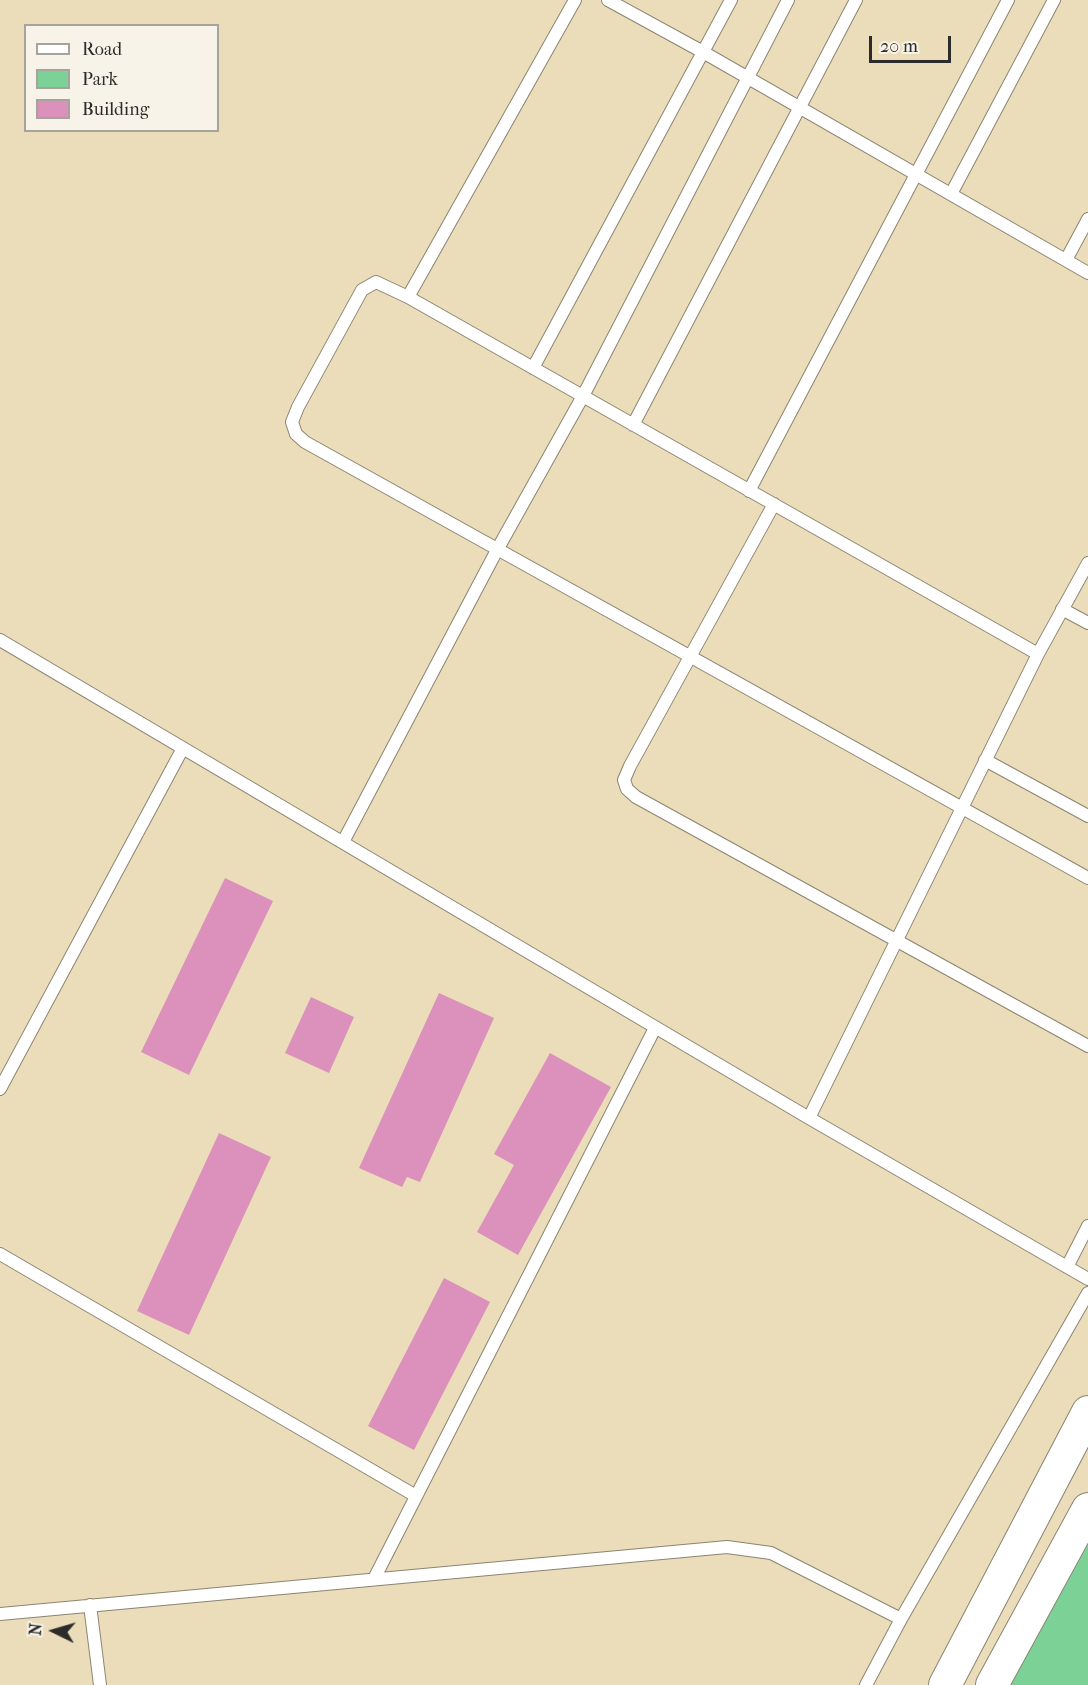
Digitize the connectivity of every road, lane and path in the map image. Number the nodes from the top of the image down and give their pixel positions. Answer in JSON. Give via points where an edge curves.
{"nodes":[{"id":1,"x":575,"y":0,"type":"edge"},
{"id":2,"x":608,"y":0,"type":"edge"},
{"id":3,"x":731,"y":0,"type":"edge"},
{"id":4,"x":788,"y":0,"type":"edge"},
{"id":5,"x":856,"y":0,"type":"edge"},
{"id":6,"x":1008,"y":0,"type":"edge"},
{"id":7,"x":1054,"y":0,"type":"edge"},
{"id":8,"x":704,"y":52,"type":"junction"},
{"id":9,"x":747,"y":77,"type":"junction"},
{"id":10,"x":799,"y":107,"type":"junction"},
{"id":11,"x":916,"y":174,"type":"junction"},
{"id":12,"x":951,"y":194,"type":"junction"},
{"id":13,"x":1088,"y":219,"type":"edge"},
{"id":14,"x":1066,"y":260,"type":"junction"},
{"id":15,"x":1088,"y":273,"type":"edge"},
{"id":16,"x":408,"y":297,"type":"junction"},
{"id":17,"x":533,"y":368,"type":"junction"},
{"id":18,"x":583,"y":396,"type":"junction"},
{"id":19,"x":633,"y":424,"type":"junction"},
{"id":20,"x":749,"y":490,"type":"junction"},
{"id":21,"x":774,"y":504,"type":"junction"},
{"id":22,"x":497,"y":550,"type":"junction"},
{"id":23,"x":1088,"y":563,"type":"edge"},
{"id":24,"x":1062,"y":609,"type":"junction"},
{"id":25,"x":1088,"y":623,"type":"edge"},
{"id":26,"x":0,"y":640,"type":"edge"},
{"id":27,"x":1038,"y":654,"type":"junction"},
{"id":28,"x":690,"y":657,"type":"junction"},
{"id":29,"x":183,"y":748,"type":"junction"},
{"id":30,"x":985,"y":760,"type":"junction"},
{"id":31,"x":962,"y":808,"type":"junction"},
{"id":32,"x":1088,"y":816,"type":"edge"},
{"id":33,"x":343,"y":842,"type":"junction"},
{"id":34,"x":1088,"y":878,"type":"edge"},
{"id":35,"x":896,"y":941,"type":"junction"},
{"id":36,"x":656,"y":1028,"type":"junction"},
{"id":37,"x":1088,"y":1047,"type":"edge"},
{"id":38,"x":0,"y":1089,"type":"edge"},
{"id":39,"x":809,"y":1118,"type":"junction"},
{"id":40,"x":1088,"y":1226,"type":"edge"},
{"id":41,"x":0,"y":1254,"type":"edge"},
{"id":42,"x":1067,"y":1267,"type":"junction"},
{"id":43,"x":1088,"y":1279,"type":"edge"},
{"id":44,"x":1088,"y":1293,"type":"edge"},
{"id":45,"x":1088,"y":1412,"type":"edge"},
{"id":46,"x":416,"y":1496,"type":"junction"},
{"id":47,"x":1088,"y":1509,"type":"edge"},
{"id":48,"x":374,"y":1580,"type":"junction"},
{"id":49,"x":90,"y":1605,"type":"junction"},
{"id":50,"x":0,"y":1614,"type":"edge"},
{"id":51,"x":901,"y":1619,"type":"junction"},
{"id":52,"x":100,"y":1685,"type":"edge"},
{"id":53,"x":866,"y":1685,"type":"edge"},
{"id":54,"x":945,"y":1685,"type":"edge"},
{"id":55,"x":992,"y":1685,"type":"edge"}],
"edges":[{"from":1,"to":16,"type":"lane"},
{"from":2,"to":8,"type":"lane"},
{"from":3,"to":8,"type":"lane"},
{"from":4,"to":9,"type":"lane"},
{"from":5,"to":10,"type":"lane"},
{"from":6,"to":11,"type":"lane"},
{"from":7,"to":12,"type":"lane"},
{"from":8,"to":9,"type":"lane"},
{"from":8,"to":17,"type":"lane"},
{"from":9,"to":10,"type":"lane"},
{"from":9,"to":18,"type":"lane"},
{"from":10,"to":11,"type":"lane"},
{"from":10,"to":19,"type":"lane"},
{"from":11,"to":12,"type":"lane"},
{"from":11,"to":20,"type":"lane"},
{"from":12,"to":14,"type":"lane"},
{"from":13,"to":14,"type":"lane"},
{"from":14,"to":15,"type":"lane"},
{"from":16,"to":17,"type":"lane"},
{"from":16,"to":22,"type":"lane","via":[[376,282],[362,290],[298,407],[292,422],[296,434]]},
{"from":17,"to":18,"type":"lane"},
{"from":18,"to":19,"type":"lane"},
{"from":18,"to":22,"type":"lane"},
{"from":19,"to":20,"type":"lane"},
{"from":20,"to":21,"type":"lane"},
{"from":21,"to":27,"type":"lane"},
{"from":21,"to":28,"type":"lane"},
{"from":22,"to":28,"type":"lane"},
{"from":22,"to":33,"type":"lane"},
{"from":23,"to":24,"type":"lane"},
{"from":24,"to":25,"type":"lane"},
{"from":24,"to":27,"type":"lane"},
{"from":26,"to":29,"type":"lane"},
{"from":27,"to":30,"type":"lane"},
{"from":28,"to":31,"type":"lane"},
{"from":28,"to":35,"type":"lane","via":[[630,766],[624,780],[627,789]]},
{"from":29,"to":33,"type":"lane"},
{"from":29,"to":38,"type":"lane"},
{"from":30,"to":31,"type":"lane"},
{"from":30,"to":32,"type":"lane"},
{"from":31,"to":34,"type":"lane"},
{"from":31,"to":35,"type":"lane"},
{"from":33,"to":36,"type":"lane"},
{"from":35,"to":37,"type":"lane"},
{"from":35,"to":39,"type":"lane"},
{"from":36,"to":39,"type":"lane"},
{"from":36,"to":46,"type":"lane"},
{"from":39,"to":42,"type":"lane"},
{"from":40,"to":42,"type":"lane"},
{"from":41,"to":46,"type":"lane"},
{"from":42,"to":43,"type":"lane"},
{"from":44,"to":51,"type":"lane"},
{"from":45,"to":54,"type":"street"},
{"from":46,"to":48,"type":"lane"},
{"from":47,"to":55,"type":"street"},
{"from":48,"to":49,"type":"lane"},
{"from":48,"to":51,"type":"lane","via":[[747,1548],[771,1553]]},
{"from":49,"to":50,"type":"lane"},
{"from":49,"to":52,"type":"lane"},
{"from":51,"to":53,"type":"lane"}]}
